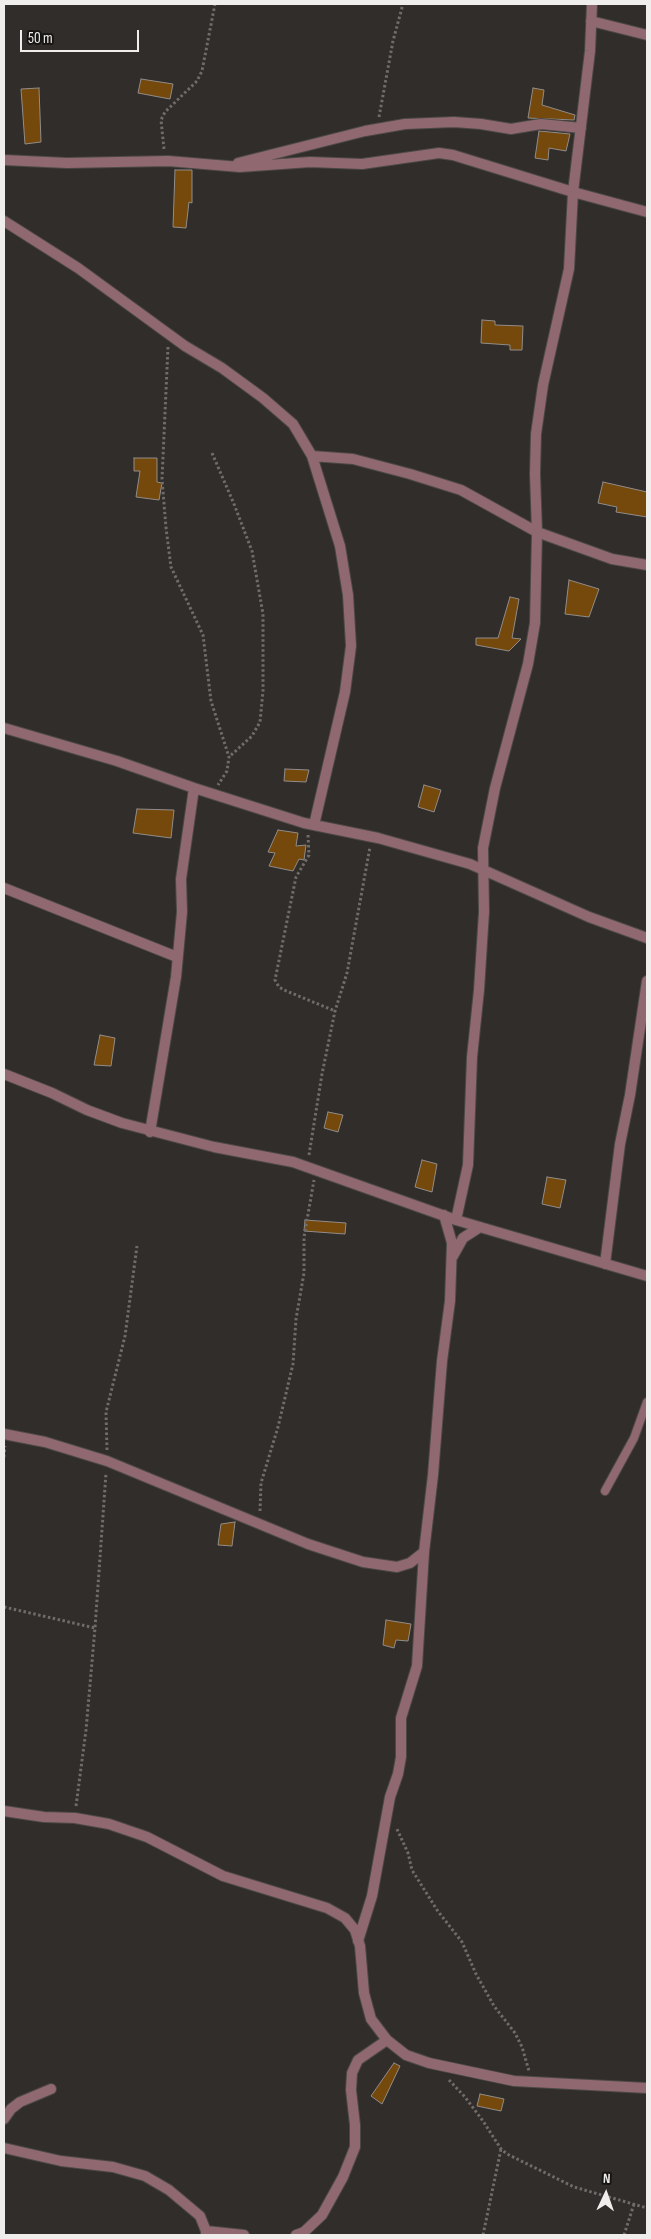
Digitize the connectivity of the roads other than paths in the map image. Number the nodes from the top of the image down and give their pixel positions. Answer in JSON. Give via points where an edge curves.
{"nodes":[{"id":1,"x":592,"y":4,"type":"edge"},
{"id":2,"x":591,"y":21,"type":"junction"},
{"id":3,"x":647,"y":35,"type":"edge"},
{"id":4,"x":581,"y":128,"type":"junction"},
{"id":5,"x":4,"y":160,"type":"edge"},
{"id":6,"x":221,"y":166,"type":"junction"},
{"id":7,"x":573,"y":192,"type":"junction"},
{"id":8,"x":647,"y":212,"type":"edge"},
{"id":9,"x":4,"y":221,"type":"edge"},
{"id":10,"x":312,"y":456,"type":"junction"},
{"id":11,"x":537,"y":532,"type":"junction"},
{"id":12,"x":647,"y":565,"type":"edge"},
{"id":13,"x":4,"y":728,"type":"edge"},
{"id":14,"x":194,"y":788,"type":"junction"},
{"id":15,"x":309,"y":824,"type":"junction"},
{"id":16,"x":483,"y":869,"type":"junction"},
{"id":17,"x":4,"y":888,"type":"edge"},
{"id":18,"x":647,"y":938,"type":"edge"},
{"id":19,"x":177,"y":957,"type":"junction"},
{"id":20,"x":647,"y":981,"type":"edge"},
{"id":21,"x":4,"y":1074,"type":"edge"},
{"id":22,"x":150,"y":1132,"type":"junction"},
{"id":23,"x":444,"y":1215,"type":"junction"},
{"id":24,"x":456,"y":1220,"type":"junction"},
{"id":25,"x":480,"y":1227,"type":"junction"},
{"id":26,"x":452,"y":1257,"type":"junction"},
{"id":27,"x":604,"y":1264,"type":"junction"},
{"id":28,"x":647,"y":1276,"type":"edge"},
{"id":29,"x":647,"y":1402,"type":"edge"},
{"id":30,"x":4,"y":1434,"type":"edge"},
{"id":31,"x":605,"y":1491,"type":"dead end"},
{"id":32,"x":424,"y":1552,"type":"junction"},
{"id":33,"x":4,"y":1811,"type":"edge"},
{"id":34,"x":358,"y":1941,"type":"junction"},
{"id":35,"x":386,"y":2040,"type":"junction"},
{"id":36,"x":647,"y":2088,"type":"edge"},
{"id":37,"x":51,"y":2089,"type":"dead end"},
{"id":38,"x":4,"y":2119,"type":"edge"},
{"id":39,"x":4,"y":2148,"type":"edge"},
{"id":40,"x":206,"y":2233,"type":"edge"},
{"id":41,"x":244,"y":2235,"type":"edge"},
{"id":42,"x":296,"y":2235,"type":"edge"}],
"edges":[{"from":1,"to":2,"type":"street"},
{"from":2,"to":3,"type":"street"},
{"from":2,"to":4,"type":"street"},
{"from":4,"to":6,"type":"street","via":[[541,124],[510,129],[454,122],[379,128]]},
{"from":4,"to":7,"type":"street"},
{"from":5,"to":6,"type":"street","via":[[67,163],[168,161]]},
{"from":6,"to":7,"type":"street","via":[[260,167],[310,162],[362,164],[439,153]]},
{"from":7,"to":8,"type":"street"},
{"from":7,"to":11,"type":"street","via":[[569,269],[543,385],[536,434]]},
{"from":9,"to":10,"type":"street","via":[[78,268],[263,398],[293,424]]},
{"from":10,"to":11,"type":"street","via":[[353,459],[461,490]]},
{"from":10,"to":15,"type":"street","via":[[340,546],[348,595],[351,646],[345,692]]},
{"from":11,"to":12,"type":"street","via":[[612,559]]},
{"from":11,"to":16,"type":"street","via":[[535,623],[528,664],[486,826]]},
{"from":13,"to":14,"type":"street","via":[[117,761]]},
{"from":14,"to":15,"type":"street"},
{"from":14,"to":19,"type":"street","via":[[181,879],[182,912]]},
{"from":15,"to":16,"type":"street","via":[[438,854]]},
{"from":16,"to":18,"type":"street","via":[[589,917]]},
{"from":16,"to":24,"type":"street","via":[[483,922],[472,1057],[468,1165]]},
{"from":17,"to":19,"type":"street"},
{"from":19,"to":22,"type":"street"},
{"from":20,"to":27,"type":"street"},
{"from":21,"to":22,"type":"street","via":[[87,1110]]},
{"from":22,"to":23,"type":"street","via":[[292,1162]]},
{"from":23,"to":24,"type":"street"},
{"from":23,"to":26,"type":"street","via":[[452,1243]]},
{"from":24,"to":25,"type":"street"},
{"from":25,"to":26,"type":"street","via":[[463,1238]]},
{"from":25,"to":27,"type":"street"},
{"from":26,"to":32,"type":"street"},
{"from":27,"to":28,"type":"street"},
{"from":29,"to":31,"type":"lane","via":[[634,1438]]},
{"from":30,"to":32,"type":"street","via":[[45,1442],[107,1461],[259,1525],[363,1562],[397,1566],[410,1563]]},
{"from":32,"to":34,"type":"street","via":[[417,1666],[401,1718],[398,1774],[390,1797],[372,1896]]},
{"from":33,"to":34,"type":"street","via":[[78,1818],[137,1834],[223,1876],[327,1908],[350,1923]]},
{"from":34,"to":35,"type":"street","via":[[364,1971],[364,1993],[371,2019]]},
{"from":35,"to":36,"type":"street","via":[[406,2056],[514,2081]]},
{"from":35,"to":42,"type":"street","via":[[358,2060],[352,2073],[355,2147],[343,2177],[322,2215]]},
{"from":37,"to":38,"type":"street","via":[[20,2102]]},
{"from":39,"to":40,"type":"street","via":[[61,2161],[113,2167],[145,2176],[200,2216]]},
{"from":40,"to":41,"type":"street"}]}
